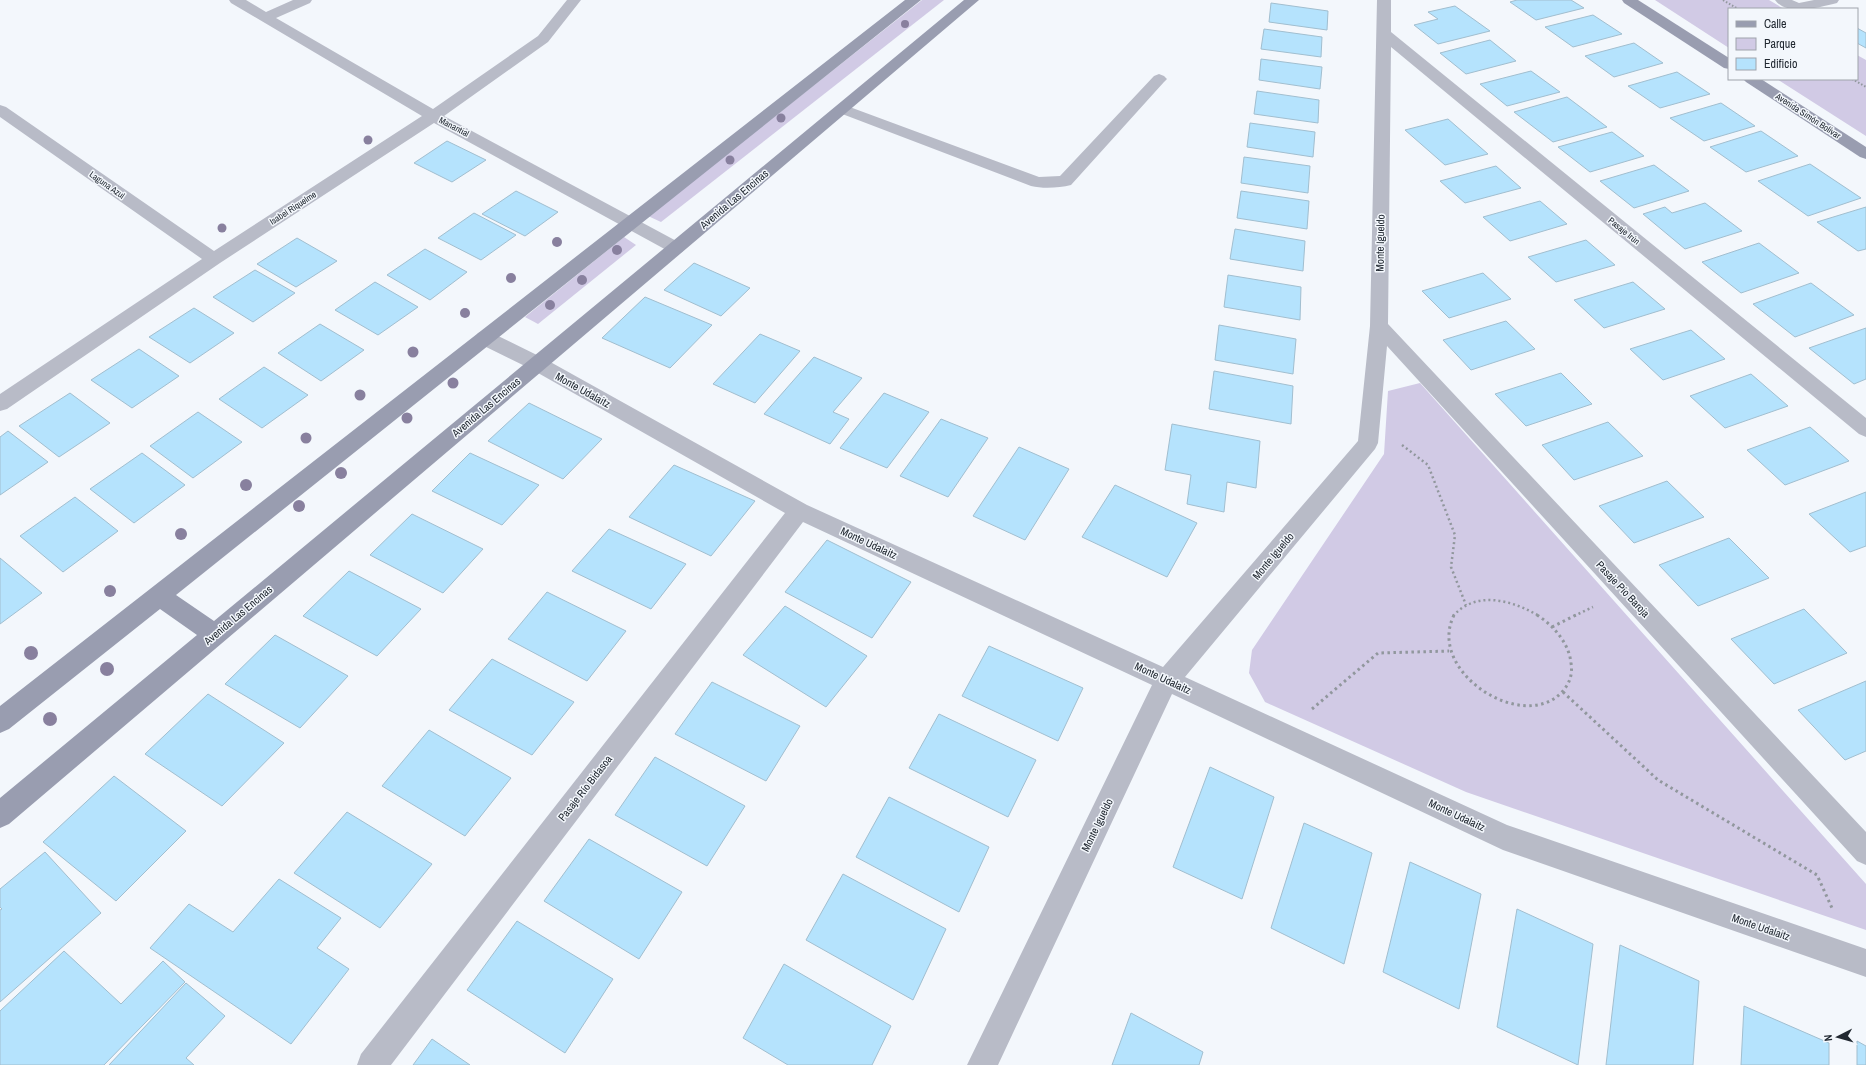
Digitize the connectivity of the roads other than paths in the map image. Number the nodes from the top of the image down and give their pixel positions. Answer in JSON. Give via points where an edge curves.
{"nodes":[{"id":1,"x":236,"y":0,"type":"edge"},
{"id":2,"x":304,"y":0,"type":"edge"},
{"id":3,"x":574,"y":0,"type":"edge"},
{"id":4,"x":914,"y":0,"type":"edge"},
{"id":5,"x":972,"y":0,"type":"edge"},
{"id":6,"x":1384,"y":0,"type":"edge"},
{"id":7,"x":1630,"y":0,"type":"edge"},
{"id":8,"x":1782,"y":0,"type":"edge"},
{"id":9,"x":1832,"y":0,"type":"edge"},
{"id":10,"x":1797,"y":8,"type":"edge"},
{"id":11,"x":266,"y":17,"type":"junction"},
{"id":12,"x":1383,"y":33,"type":"junction"},
{"id":13,"x":1728,"y":64,"type":"edge"},
{"id":14,"x":1159,"y":79,"type":"dead end"},
{"id":15,"x":1753,"y":80,"type":"edge"},
{"id":16,"x":842,"y":109,"type":"junction"},
{"id":17,"x":0,"y":110,"type":"edge"},
{"id":18,"x":433,"y":116,"type":"junction"},
{"id":19,"x":1866,"y":154,"type":"edge"},
{"id":20,"x":632,"y":222,"type":"junction"},
{"id":21,"x":676,"y":248,"type":"junction"},
{"id":22,"x":214,"y":260,"type":"junction"},
{"id":23,"x":1379,"y":326,"type":"junction"},
{"id":24,"x":485,"y":338,"type":"junction"},
{"id":25,"x":538,"y":364,"type":"junction"},
{"id":26,"x":0,"y":404,"type":"edge"},
{"id":27,"x":1866,"y":429,"type":"edge"},
{"id":28,"x":799,"y":511,"type":"junction"},
{"id":29,"x":159,"y":596,"type":"junction"},
{"id":30,"x":215,"y":634,"type":"junction"},
{"id":31,"x":1167,"y":680,"type":"junction"},
{"id":32,"x":0,"y":721,"type":"edge"},
{"id":33,"x":0,"y":815,"type":"edge"},
{"id":34,"x":1866,"y":852,"type":"edge"},
{"id":35,"x":1866,"y":963,"type":"edge"},
{"id":36,"x":372,"y":1065,"type":"edge"},
{"id":37,"x":982,"y":1065,"type":"edge"}],
"edges":[{"from":1,"to":11,"type":"street","name":"Manantial"},
{"from":2,"to":11,"type":"street"},
{"from":3,"to":18,"type":"street","name":"Isabel Riquelme","via":[[543,39]]},
{"from":4,"to":20,"type":"main road"},
{"from":5,"to":16,"type":"main road","name":"Avenida Las Encinas"},
{"from":6,"to":12,"type":"street","name":"Monte Igueldo"},
{"from":7,"to":13,"type":"main road"},
{"from":8,"to":10,"type":"street"},
{"from":9,"to":10,"type":"street"},
{"from":11,"to":18,"type":"street","name":"Manantial"},
{"from":12,"to":23,"type":"street","name":"Monte Igueldo"},
{"from":12,"to":27,"type":"street","name":"Pasaje Irún"},
{"from":14,"to":16,"type":"street","via":[[1065,181],[1037,182]]},
{"from":15,"to":19,"type":"main road","name":"Avenida Simón Bolívar"},
{"from":16,"to":21,"type":"main road","name":"Avenida Las Encinas"},
{"from":17,"to":22,"type":"street","name":"Laguna Azul"},
{"from":18,"to":20,"type":"street","name":"Manantial"},
{"from":18,"to":22,"type":"street","name":"Isabel Riquelme"},
{"from":20,"to":21,"type":"street","name":"Manantial"},
{"from":20,"to":24,"type":"main road"},
{"from":21,"to":25,"type":"main road","name":"Avenida Las Encinas"},
{"from":22,"to":26,"type":"street","name":"Isabel Riquelme"},
{"from":23,"to":31,"type":"street","name":"Monte Igueldo","via":[[1368,443]]},
{"from":23,"to":34,"type":"street","name":"Pasaje Pío Baroja"},
{"from":24,"to":25,"type":"street","name":"Monte Udalaitz"},
{"from":24,"to":29,"type":"main road"},
{"from":25,"to":28,"type":"street","name":"Monte Udalaitz"},
{"from":25,"to":30,"type":"main road","name":"Avenida Las Encinas"},
{"from":28,"to":31,"type":"street","name":"Monte Udalaitz"},
{"from":28,"to":36,"type":"street","name":"Pasaje Río Bidasoa"},
{"from":29,"to":30,"type":"main road"},
{"from":29,"to":32,"type":"main road"},
{"from":30,"to":33,"type":"main road","name":"Avenida Las Encinas"},
{"from":31,"to":35,"type":"street","name":"Monte Udalaitz","via":[[1503,837]]},
{"from":31,"to":37,"type":"street","name":"Monte Igueldo"}]}
